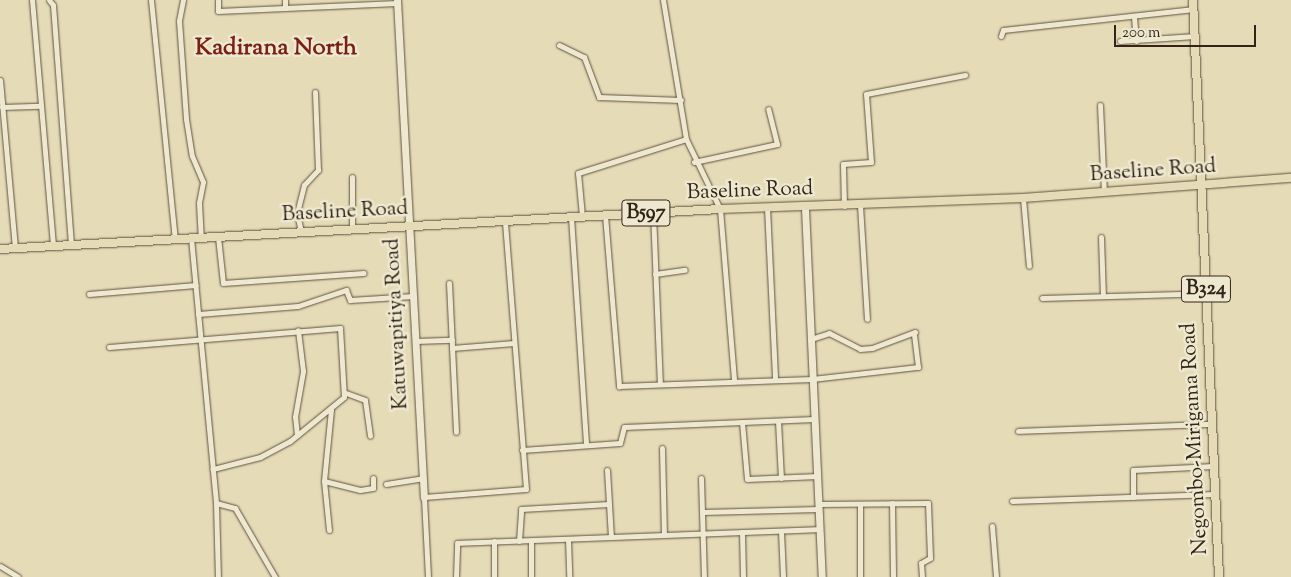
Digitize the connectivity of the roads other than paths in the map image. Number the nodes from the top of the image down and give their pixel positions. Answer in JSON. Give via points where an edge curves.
{"nodes":[{"id":1,"x":32,"y":0,"type":"edge"},
{"id":2,"x":49,"y":0,"type":"edge"},
{"id":3,"x":151,"y":0,"type":"edge"},
{"id":4,"x":183,"y":0,"type":"edge"},
{"id":5,"x":218,"y":0,"type":"edge"},
{"id":6,"x":285,"y":0,"type":"edge"},
{"id":7,"x":663,"y":0,"type":"edge"},
{"id":8,"x":1193,"y":0,"type":"edge"},
{"id":9,"x":397,"y":2,"type":"edge"},
{"id":10,"x":286,"y":8,"type":"junction"},
{"id":11,"x":1194,"y":9,"type":"junction"},
{"id":12,"x":1134,"y":17,"type":"junction"},
{"id":13,"x":1001,"y":36,"type":"dead end"},
{"id":14,"x":1195,"y":36,"type":"junction"},
{"id":15,"x":1120,"y":41,"type":"dead end"},
{"id":16,"x":1136,"y":41,"type":"junction"},
{"id":17,"x":559,"y":45,"type":"dead end"},
{"id":18,"x":965,"y":75,"type":"dead end"},
{"id":19,"x":0,"y":80,"type":"edge"},
{"id":20,"x":315,"y":92,"type":"dead end"},
{"id":21,"x":681,"y":100,"type":"junction"},
{"id":22,"x":1100,"y":105,"type":"dead end"},
{"id":23,"x":40,"y":106,"type":"junction"},
{"id":24,"x":2,"y":107,"type":"junction"},
{"id":25,"x":768,"y":109,"type":"dead end"},
{"id":26,"x":686,"y":139,"type":"junction"},
{"id":27,"x":694,"y":162,"type":"junction"},
{"id":28,"x":352,"y":177,"type":"dead end"},
{"id":29,"x":1291,"y":178,"type":"edge"},
{"id":30,"x":1201,"y":184,"type":"junction"},
{"id":31,"x":1104,"y":192,"type":"junction"},
{"id":32,"x":1023,"y":198,"type":"junction"},
{"id":33,"x":844,"y":206,"type":"junction"},
{"id":34,"x":860,"y":206,"type":"junction"},
{"id":35,"x":768,"y":207,"type":"junction"},
{"id":36,"x":720,"y":208,"type":"junction"},
{"id":37,"x":805,"y":208,"type":"junction"},
{"id":38,"x":653,"y":212,"type":"junction"},
{"id":39,"x":605,"y":215,"type":"junction"},
{"id":40,"x":582,"y":216,"type":"junction"},
{"id":41,"x":571,"y":217,"type":"junction"},
{"id":42,"x":506,"y":221,"type":"junction"},
{"id":43,"x":409,"y":226,"type":"junction"},
{"id":44,"x":352,"y":229,"type":"junction"},
{"id":45,"x":301,"y":232,"type":"junction"},
{"id":46,"x":218,"y":237,"type":"junction"},
{"id":47,"x":191,"y":238,"type":"junction"},
{"id":48,"x":201,"y":238,"type":"junction"},
{"id":49,"x":1101,"y":238,"type":"dead end"},
{"id":50,"x":175,"y":239,"type":"junction"},
{"id":51,"x":71,"y":245,"type":"junction"},
{"id":52,"x":53,"y":246,"type":"junction"},
{"id":53,"x":14,"y":248,"type":"junction"},
{"id":54,"x":0,"y":249,"type":"edge"},
{"id":55,"x":1029,"y":266,"type":"dead end"},
{"id":56,"x":685,"y":270,"type":"dead end"},
{"id":57,"x":364,"y":273,"type":"dead end"},
{"id":58,"x":655,"y":274,"type":"junction"},
{"id":59,"x":449,"y":283,"type":"dead end"},
{"id":60,"x":196,"y":285,"type":"junction"},
{"id":61,"x":1206,"y":293,"type":"junction"},
{"id":62,"x":89,"y":294,"type":"dead end"},
{"id":63,"x":413,"y":296,"type":"junction"},
{"id":64,"x":1103,"y":296,"type":"junction"},
{"id":65,"x":1042,"y":298,"type":"dead end"},
{"id":66,"x":198,"y":314,"type":"junction"},
{"id":67,"x":867,"y":319,"type":"dead end"},
{"id":68,"x":298,"y":330,"type":"junction"},
{"id":69,"x":810,"y":339,"type":"junction"},
{"id":70,"x":201,"y":340,"type":"junction"},
{"id":71,"x":452,"y":340,"type":"junction"},
{"id":72,"x":416,"y":341,"type":"junction"},
{"id":73,"x":514,"y":343,"type":"junction"},
{"id":74,"x":109,"y":347,"type":"dead end"},
{"id":75,"x":452,"y":348,"type":"junction"},
{"id":76,"x":775,"y":379,"type":"junction"},
{"id":77,"x":812,"y":379,"type":"junction"},
{"id":78,"x":734,"y":380,"type":"junction"},
{"id":79,"x":660,"y":384,"type":"junction"},
{"id":80,"x":346,"y":393,"type":"junction"},
{"id":81,"x":332,"y":409,"type":"junction"},
{"id":82,"x":814,"y":419,"type":"junction"},
{"id":83,"x":778,"y":421,"type":"junction"},
{"id":84,"x":742,"y":422,"type":"junction"},
{"id":85,"x":1211,"y":424,"type":"junction"},
{"id":86,"x":1018,"y":431,"type":"dead end"},
{"id":87,"x":456,"y":432,"type":"dead end"},
{"id":88,"x":297,"y":435,"type":"junction"},
{"id":89,"x":370,"y":436,"type":"dead end"},
{"id":90,"x":586,"y":444,"type":"junction"},
{"id":91,"x":662,"y":448,"type":"dead end"},
{"id":92,"x":522,"y":450,"type":"junction"},
{"id":93,"x":1213,"y":466,"type":"junction"},
{"id":94,"x":213,"y":469,"type":"junction"},
{"id":95,"x":608,"y":470,"type":"dead end"},
{"id":96,"x":818,"y":476,"type":"junction"},
{"id":97,"x":373,"y":478,"type":"dead end"},
{"id":98,"x":423,"y":478,"type":"junction"},
{"id":99,"x":701,"y":478,"type":"dead end"},
{"id":100,"x":781,"y":478,"type":"junction"},
{"id":101,"x":324,"y":481,"type":"junction"},
{"id":102,"x":386,"y":484,"type":"dead end"},
{"id":103,"x":1215,"y":494,"type":"junction"},
{"id":104,"x":424,"y":497,"type":"junction"},
{"id":105,"x":1133,"y":497,"type":"junction"},
{"id":106,"x":1012,"y":501,"type":"dead end"},
{"id":107,"x":216,"y":503,"type":"junction"},
{"id":108,"x":892,"y":503,"type":"junction"},
{"id":109,"x":609,"y":504,"type":"junction"},
{"id":110,"x":860,"y":504,"type":"junction"},
{"id":111,"x":819,"y":506,"type":"junction"},
{"id":112,"x":702,"y":512,"type":"junction"},
{"id":113,"x":992,"y":526,"type":"dead end"},
{"id":114,"x":820,"y":529,"type":"junction"},
{"id":115,"x":329,"y":530,"type":"dead end"},
{"id":116,"x":781,"y":531,"type":"junction"},
{"id":117,"x":742,"y":532,"type":"junction"},
{"id":118,"x":703,"y":534,"type":"junction"},
{"id":119,"x":664,"y":536,"type":"junction"},
{"id":120,"x":611,"y":537,"type":"junction"},
{"id":121,"x":568,"y":539,"type":"junction"},
{"id":122,"x":531,"y":540,"type":"junction"},
{"id":123,"x":519,"y":541,"type":"junction"},
{"id":124,"x":494,"y":542,"type":"junction"},
{"id":125,"x":0,"y":566,"type":"edge"},
{"id":126,"x":18,"y":577,"type":"edge"},
{"id":127,"x":218,"y":577,"type":"edge"},
{"id":128,"x":275,"y":577,"type":"edge"},
{"id":129,"x":428,"y":577,"type":"edge"},
{"id":130,"x":456,"y":577,"type":"edge"},
{"id":131,"x":494,"y":577,"type":"edge"},
{"id":132,"x":531,"y":577,"type":"edge"},
{"id":133,"x":569,"y":577,"type":"edge"},
{"id":134,"x":704,"y":577,"type":"edge"},
{"id":135,"x":743,"y":577,"type":"edge"},
{"id":136,"x":783,"y":577,"type":"edge"},
{"id":137,"x":822,"y":577,"type":"edge"},
{"id":138,"x":860,"y":577,"type":"edge"},
{"id":139,"x":894,"y":577,"type":"edge"},
{"id":140,"x":922,"y":577,"type":"edge"},
{"id":141,"x":996,"y":577,"type":"edge"},
{"id":142,"x":1219,"y":577,"type":"edge"}],
"edges":[{"from":1,"to":23,"type":"street"},
{"from":2,"to":51,"type":"street","via":[[53,6]]},
{"from":3,"to":50,"type":"street"},
{"from":4,"to":48,"type":"street","via":[[179,21],[186,119],[192,156],[203,182],[198,203]]},
{"from":5,"to":10,"type":"street","via":[[218,11]]},
{"from":6,"to":10,"type":"street"},
{"from":7,"to":21,"type":"street"},
{"from":8,"to":11,"type":"main road","name":"Negombo-Mirigama Road","number":"B324"},
{"from":9,"to":10,"type":"street"},
{"from":9,"to":43,"type":"street","name":"Katuwapitiya Road"},
{"from":11,"to":12,"type":"street"},
{"from":11,"to":14,"type":"main road","name":"Negombo-Mirigama Road","number":"B324"},
{"from":12,"to":13,"type":"street","via":[[1003,30]]},
{"from":12,"to":16,"type":"street"},
{"from":14,"to":16,"type":"street"},
{"from":14,"to":30,"type":"main road","name":"Negombo-Mirigama Road","number":"B324"},
{"from":15,"to":16,"type":"street"},
{"from":17,"to":21,"type":"street","via":[[584,57],[600,97]]},
{"from":18,"to":33,"type":"street","via":[[866,94],[871,162],[842,164]]},
{"from":19,"to":24,"type":"street"},
{"from":20,"to":45,"type":"street","via":[[318,170],[304,185],[297,213]]},
{"from":21,"to":26,"type":"street"},
{"from":22,"to":31,"type":"street"},
{"from":23,"to":24,"type":"street"},
{"from":23,"to":52,"type":"street"},
{"from":24,"to":53,"type":"street"},
{"from":25,"to":27,"type":"street","via":[[777,144]]},
{"from":26,"to":27,"type":"street"},
{"from":26,"to":40,"type":"street","via":[[578,173]]},
{"from":27,"to":36,"type":"street"},
{"from":28,"to":44,"type":"street"},
{"from":29,"to":30,"type":"main road","name":"Baseline Road","number":"B597"},
{"from":30,"to":31,"type":"main road","name":"Baseline Road","number":"B597"},
{"from":30,"to":61,"type":"main road","name":"Negombo-Mirigama Road","number":"B324"},
{"from":31,"to":32,"type":"main road","name":"Baseline Road","number":"B597"},
{"from":32,"to":34,"type":"main road","name":"Baseline Road","number":"B597"},
{"from":32,"to":55,"type":"street"},
{"from":33,"to":34,"type":"main road","name":"Baseline Road","number":"B597"},
{"from":33,"to":37,"type":"main road","name":"Baseline Road","number":"B597"},
{"from":34,"to":67,"type":"street"},
{"from":35,"to":36,"type":"main road","name":"Baseline Road","number":"B597"},
{"from":35,"to":37,"type":"main road","name":"Baseline Road","number":"B597"},
{"from":35,"to":76,"type":"street"},
{"from":36,"to":38,"type":"main road","name":"Baseline Road","number":"B597"},
{"from":36,"to":78,"type":"street"},
{"from":37,"to":69,"type":"street"},
{"from":38,"to":39,"type":"main road","name":"Baseline Road","number":"B597"},
{"from":38,"to":58,"type":"street"},
{"from":39,"to":40,"type":"main road","name":"Baseline Road","number":"B597"},
{"from":39,"to":79,"type":"street","via":[[616,380],[625,387]]},
{"from":40,"to":41,"type":"main road","name":"Baseline Road","number":"B597"},
{"from":41,"to":42,"type":"main road","name":"Baseline Road","number":"B597"},
{"from":41,"to":90,"type":"street"},
{"from":42,"to":43,"type":"main road","name":"Baseline Road","number":"B597"},
{"from":42,"to":73,"type":"street"},
{"from":43,"to":44,"type":"main road","name":"Baseline Road","number":"B597"},
{"from":43,"to":63,"type":"street","name":"Katuwapitiya Road"},
{"from":44,"to":45,"type":"main road","name":"Baseline Road","number":"B597"},
{"from":45,"to":46,"type":"main road","name":"Baseline Road","number":"B597"},
{"from":46,"to":48,"type":"main road","name":"Baseline Road","number":"B597"},
{"from":46,"to":57,"type":"street","via":[[222,283]]},
{"from":47,"to":48,"type":"main road","name":"Baseline Road","number":"B597"},
{"from":47,"to":50,"type":"main road","name":"Baseline Road","number":"B597"},
{"from":47,"to":60,"type":"street"},
{"from":49,"to":64,"type":"street"},
{"from":50,"to":51,"type":"main road","name":"Baseline Road","number":"B597"},
{"from":51,"to":52,"type":"main road","name":"Baseline Road","number":"B597"},
{"from":52,"to":53,"type":"main road","name":"Baseline Road","number":"B597"},
{"from":53,"to":54,"type":"main road","name":"Baseline Road","number":"B597"},
{"from":56,"to":58,"type":"street"},
{"from":58,"to":79,"type":"street"},
{"from":59,"to":71,"type":"street"},
{"from":60,"to":62,"type":"street"},
{"from":60,"to":66,"type":"street"},
{"from":61,"to":64,"type":"street"},
{"from":61,"to":85,"type":"main road","name":"Negombo-Mirigama Road","number":"B324"},
{"from":63,"to":66,"type":"street","via":[[350,300],[346,290],[298,306]]},
{"from":63,"to":72,"type":"street","name":"Katuwapitiya Road"},
{"from":64,"to":65,"type":"street"},
{"from":66,"to":70,"type":"street"},
{"from":68,"to":70,"type":"street"},
{"from":68,"to":80,"type":"street","via":[[340,328]]},
{"from":68,"to":88,"type":"street","via":[[303,372],[295,417]]},
{"from":69,"to":77,"type":"street"},
{"from":69,"to":77,"type":"street","via":[[829,333],[860,349],[915,334],[918,367]]},
{"from":70,"to":74,"type":"street"},
{"from":70,"to":94,"type":"street"},
{"from":71,"to":72,"type":"street"},
{"from":71,"to":75,"type":"street"},
{"from":72,"to":98,"type":"street","name":"Katuwapitiya Road"},
{"from":73,"to":75,"type":"street"},
{"from":73,"to":92,"type":"street"},
{"from":75,"to":87,"type":"street"},
{"from":76,"to":77,"type":"street"},
{"from":76,"to":78,"type":"street"},
{"from":77,"to":82,"type":"street"},
{"from":78,"to":79,"type":"street"},
{"from":80,"to":81,"type":"street"},
{"from":80,"to":89,"type":"street","via":[[365,400]]},
{"from":81,"to":88,"type":"street"},
{"from":81,"to":101,"type":"street"},
{"from":82,"to":83,"type":"street"},
{"from":82,"to":96,"type":"street"},
{"from":83,"to":84,"type":"street"},
{"from":83,"to":100,"type":"street"},
{"from":84,"to":90,"type":"street","via":[[624,427],[620,443]]},
{"from":84,"to":100,"type":"street","via":[[745,477]]},
{"from":85,"to":86,"type":"street"},
{"from":85,"to":93,"type":"main road","name":"Negombo-Mirigama Road","number":"B324"},
{"from":88,"to":94,"type":"street","via":[[260,456]]},
{"from":90,"to":92,"type":"street"},
{"from":91,"to":119,"type":"street"},
{"from":92,"to":104,"type":"street","via":[[524,492]]},
{"from":93,"to":103,"type":"main road","name":"Negombo-Mirigama Road","number":"B324"},
{"from":93,"to":105,"type":"street","via":[[1133,470]]},
{"from":94,"to":107,"type":"street"},
{"from":95,"to":109,"type":"street"},
{"from":96,"to":100,"type":"street"},
{"from":96,"to":111,"type":"street"},
{"from":97,"to":101,"type":"street","via":[[372,488],[360,490]]},
{"from":98,"to":102,"type":"street"},
{"from":98,"to":104,"type":"street","name":"Katuwapitiya Road"},
{"from":99,"to":112,"type":"street"},
{"from":101,"to":115,"type":"street"},
{"from":103,"to":105,"type":"street"},
{"from":103,"to":142,"type":"main road","name":"Negombo-Mirigama Road","number":"B324"},
{"from":104,"to":129,"type":"street"},
{"from":105,"to":106,"type":"street"},
{"from":107,"to":127,"type":"street"},
{"from":107,"to":128,"type":"street","via":[[235,508]]},
{"from":108,"to":110,"type":"street"},
{"from":108,"to":139,"type":"street"},
{"from":108,"to":140,"type":"street","via":[[928,503],[930,558],[921,563]]},
{"from":109,"to":120,"type":"street"},
{"from":109,"to":123,"type":"street","via":[[521,509]]},
{"from":110,"to":111,"type":"street"},
{"from":110,"to":138,"type":"street"},
{"from":111,"to":112,"type":"street"},
{"from":111,"to":114,"type":"street"},
{"from":112,"to":118,"type":"street"},
{"from":113,"to":141,"type":"street"},
{"from":114,"to":116,"type":"street"},
{"from":114,"to":137,"type":"street"},
{"from":116,"to":117,"type":"street"},
{"from":116,"to":136,"type":"street"},
{"from":117,"to":118,"type":"street"},
{"from":117,"to":135,"type":"street"},
{"from":118,"to":119,"type":"street"},
{"from":118,"to":134,"type":"street"},
{"from":119,"to":120,"type":"street"},
{"from":120,"to":121,"type":"street"},
{"from":121,"to":122,"type":"street"},
{"from":121,"to":133,"type":"street"},
{"from":122,"to":123,"type":"street"},
{"from":122,"to":132,"type":"street"},
{"from":123,"to":124,"type":"street"},
{"from":124,"to":130,"type":"street","via":[[455,544]]},
{"from":124,"to":131,"type":"street"},
{"from":125,"to":126,"type":"street"}]}
